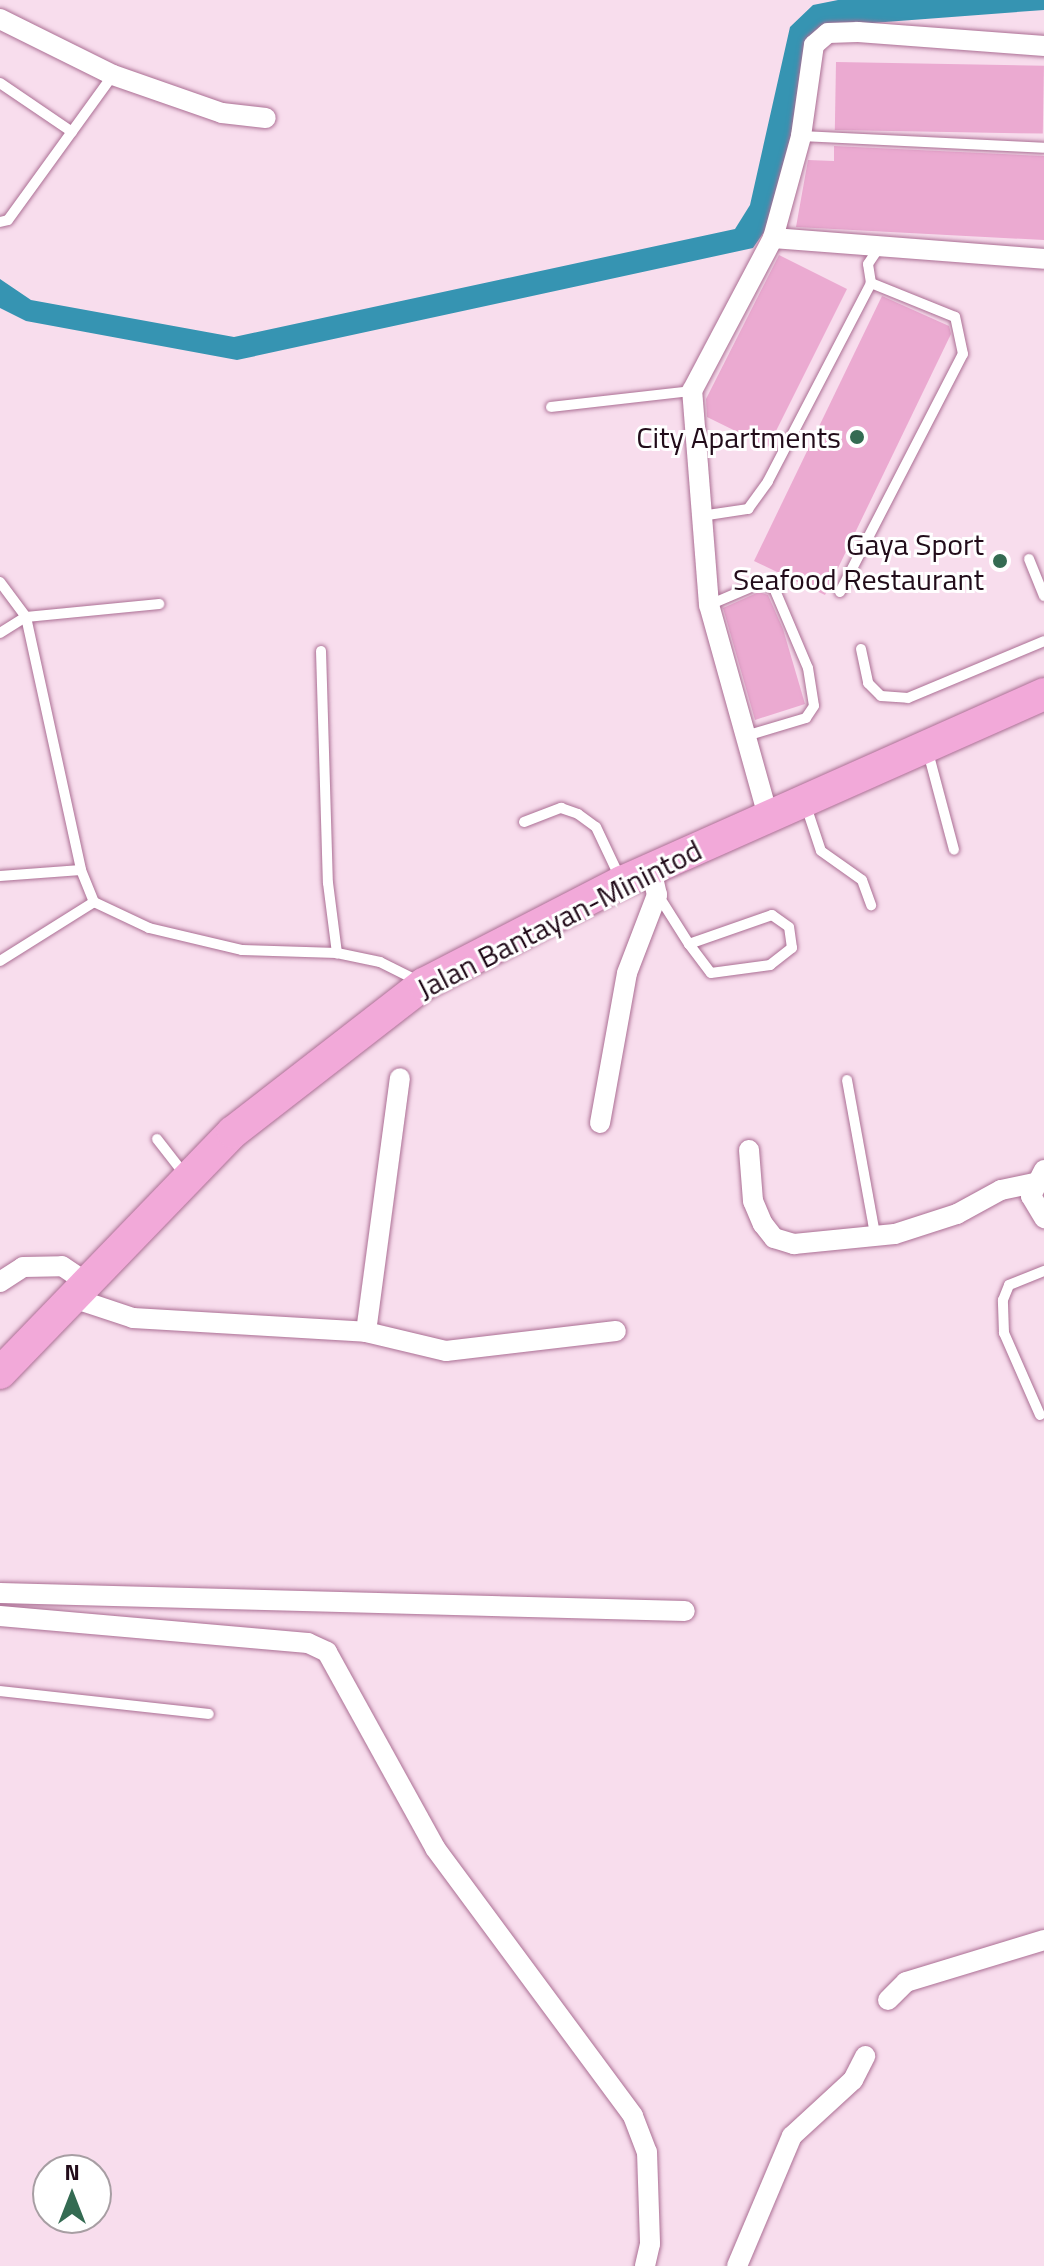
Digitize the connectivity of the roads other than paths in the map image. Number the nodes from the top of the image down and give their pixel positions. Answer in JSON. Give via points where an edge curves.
{"nodes":[{"id":1,"x":0,"y":19,"type":"edge"},
{"id":2,"x":1044,"y":46,"type":"edge"},
{"id":3,"x":113,"y":75,"type":"junction"},
{"id":4,"x":0,"y":83,"type":"edge"},
{"id":5,"x":266,"y":118,"type":"dead end"},
{"id":6,"x":72,"y":132,"type":"junction"},
{"id":7,"x":801,"y":136,"type":"junction"},
{"id":8,"x":1044,"y":148,"type":"edge"},
{"id":9,"x":0,"y":222,"type":"edge"},
{"id":10,"x":773,"y":238,"type":"junction"},
{"id":11,"x":878,"y":249,"type":"junction"},
{"id":12,"x":1044,"y":259,"type":"edge"},
{"id":13,"x":871,"y":283,"type":"junction"},
{"id":14,"x":692,"y":391,"type":"junction"},
{"id":15,"x":551,"y":407,"type":"dead end"},
{"id":16,"x":701,"y":516,"type":"junction"},
{"id":17,"x":1029,"y":559,"type":"dead end"},
{"id":18,"x":0,"y":582,"type":"edge"},
{"id":19,"x":840,"y":592,"type":"dead end"},
{"id":20,"x":1044,"y":596,"type":"edge"},
{"id":21,"x":159,"y":604,"type":"dead end"},
{"id":22,"x":709,"y":605,"type":"junction"},
{"id":23,"x":26,"y":617,"type":"junction"},
{"id":24,"x":0,"y":633,"type":"edge"},
{"id":25,"x":1044,"y":641,"type":"edge"},
{"id":26,"x":861,"y":649,"type":"dead end"},
{"id":27,"x":321,"y":651,"type":"dead end"},
{"id":28,"x":1044,"y":694,"type":"edge"},
{"id":29,"x":749,"y":735,"type":"junction"},
{"id":30,"x":926,"y":746,"type":"junction"},
{"id":31,"x":805,"y":800,"type":"junction"},
{"id":32,"x":768,"y":816,"type":"junction"},
{"id":33,"x":524,"y":822,"type":"dead end"},
{"id":34,"x":954,"y":850,"type":"dead end"},
{"id":35,"x":81,"y":870,"type":"junction"},
{"id":36,"x":0,"y":876,"type":"edge"},
{"id":37,"x":654,"y":881,"type":"junction"},
{"id":38,"x":622,"y":882,"type":"junction"},
{"id":39,"x":94,"y":902,"type":"junction"},
{"id":40,"x":871,"y":905,"type":"dead end"},
{"id":41,"x":689,"y":944,"type":"junction"},
{"id":42,"x":337,"y":953,"type":"junction"},
{"id":43,"x":0,"y":961,"type":"edge"},
{"id":44,"x":424,"y":984,"type":"junction"},
{"id":45,"x":400,"y":1078,"type":"dead end"},
{"id":46,"x":847,"y":1080,"type":"dead end"},
{"id":47,"x":600,"y":1123,"type":"dead end"},
{"id":48,"x":157,"y":1139,"type":"dead end"},
{"id":49,"x":749,"y":1150,"type":"dead end"},
{"id":50,"x":1039,"y":1176,"type":"edge"},
{"id":51,"x":186,"y":1177,"type":"junction"},
{"id":52,"x":1044,"y":1218,"type":"edge"},
{"id":53,"x":875,"y":1234,"type":"junction"},
{"id":54,"x":1044,"y":1271,"type":"edge"},
{"id":55,"x":0,"y":1282,"type":"edge"},
{"id":56,"x":80,"y":1291,"type":"junction"},
{"id":57,"x":616,"y":1331,"type":"dead end"},
{"id":58,"x":366,"y":1332,"type":"junction"},
{"id":59,"x":0,"y":1373,"type":"edge"},
{"id":60,"x":1040,"y":1415,"type":"dead end"},
{"id":61,"x":0,"y":1593,"type":"edge"},
{"id":62,"x":685,"y":1611,"type":"dead end"},
{"id":63,"x":0,"y":1616,"type":"edge"},
{"id":64,"x":0,"y":1691,"type":"edge"},
{"id":65,"x":209,"y":1714,"type":"dead end"},
{"id":66,"x":1044,"y":1940,"type":"edge"},
{"id":67,"x":888,"y":2000,"type":"dead end"},
{"id":68,"x":865,"y":2056,"type":"dead end"},
{"id":69,"x":650,"y":2244,"type":"junction"},
{"id":70,"x":630,"y":2266,"type":"edge"},
{"id":71,"x":645,"y":2266,"type":"edge"},
{"id":72,"x":737,"y":2266,"type":"edge"}],
"edges":[{"from":1,"to":3,"type":"street"},
{"from":2,"to":7,"type":"street","via":[[828,33],[814,45]]},
{"from":3,"to":5,"type":"street","via":[[222,113]]},
{"from":3,"to":6,"type":"lane"},
{"from":4,"to":6,"type":"lane"},
{"from":6,"to":9,"type":"lane","via":[[8,220]]},
{"from":7,"to":8,"type":"lane"},
{"from":7,"to":10,"type":"street"},
{"from":10,"to":11,"type":"street"},
{"from":10,"to":14,"type":"street"},
{"from":11,"to":12,"type":"street"},
{"from":11,"to":13,"type":"lane","via":[[868,264]]},
{"from":13,"to":16,"type":"lane","via":[[768,481],[748,509]]},
{"from":13,"to":19,"type":"lane","via":[[955,317],[963,354]]},
{"from":14,"to":15,"type":"lane"},
{"from":14,"to":16,"type":"street"},
{"from":16,"to":22,"type":"street"},
{"from":17,"to":20,"type":"lane"},
{"from":18,"to":23,"type":"lane"},
{"from":21,"to":23,"type":"lane"},
{"from":22,"to":29,"type":"street"},
{"from":22,"to":29,"type":"lane","via":[[758,584],[774,588],[808,668],[814,706],[806,718]]},
{"from":23,"to":24,"type":"lane"},
{"from":23,"to":35,"type":"lane"},
{"from":25,"to":26,"type":"lane","via":[[908,698],[881,696],[868,683]]},
{"from":27,"to":42,"type":"lane","via":[[328,883]]},
{"from":28,"to":30,"type":"main road","name":"Jalan Bantayan-Minintod"},
{"from":29,"to":32,"type":"street"},
{"from":30,"to":31,"type":"main road","name":"Jalan Bantayan-Minintod"},
{"from":30,"to":34,"type":"lane"},
{"from":31,"to":32,"type":"main road","name":"Jalan Bantayan-Minintod"},
{"from":31,"to":40,"type":"lane","via":[[821,851],[862,880]]},
{"from":32,"to":37,"type":"main road","name":"Jalan Bantayan-Minintod"},
{"from":33,"to":38,"type":"lane","via":[[561,808],[578,814],[596,827]]},
{"from":35,"to":36,"type":"lane"},
{"from":35,"to":39,"type":"lane"},
{"from":37,"to":38,"type":"main road","name":"Jalan Bantayan-Minintod"},
{"from":37,"to":41,"type":"lane"},
{"from":37,"to":47,"type":"street","via":[[627,973]]},
{"from":38,"to":44,"type":"main road","name":"Jalan Bantayan-Minintod"},
{"from":39,"to":42,"type":"lane","via":[[149,928],[242,950]]},
{"from":39,"to":43,"type":"lane"},
{"from":41,"to":41,"type":"lane","via":[[772,915],[789,927],[792,948],[770,965],[711,973]]},
{"from":42,"to":44,"type":"lane","via":[[380,962]]},
{"from":44,"to":51,"type":"main road","name":"Jalan Bantayan-Minintod","via":[[233,1132]]},
{"from":45,"to":58,"type":"street"},
{"from":46,"to":53,"type":"lane"},
{"from":48,"to":51,"type":"lane"},
{"from":49,"to":53,"type":"street","via":[[753,1201],[774,1238],[794,1244]]},
{"from":50,"to":52,"type":"street","via":[[1032,1203]]},
{"from":50,"to":53,"type":"street","via":[[957,1214]]},
{"from":51,"to":56,"type":"main road","name":"Jalan Bantayan-Minintod"},
{"from":54,"to":60,"type":"lane","via":[[1009,1285],[1003,1300],[1004,1333]]},
{"from":55,"to":56,"type":"street","via":[[23,1267],[62,1266]]},
{"from":56,"to":58,"type":"street","via":[[133,1318]]},
{"from":56,"to":59,"type":"main road","name":"Jalan Bantayan-Minintod"},
{"from":57,"to":58,"type":"street","via":[[476,1351],[446,1351]]},
{"from":61,"to":62,"type":"street"},
{"from":63,"to":69,"type":"street","via":[[308,1643],[327,1652],[435,1848],[633,2116],[647,2152]]},
{"from":64,"to":65,"type":"lane"},
{"from":66,"to":67,"type":"street","via":[[906,1982]]},
{"from":68,"to":72,"type":"street","via":[[853,2080],[792,2136]]},
{"from":69,"to":70,"type":"street"},
{"from":69,"to":71,"type":"street"}]}
